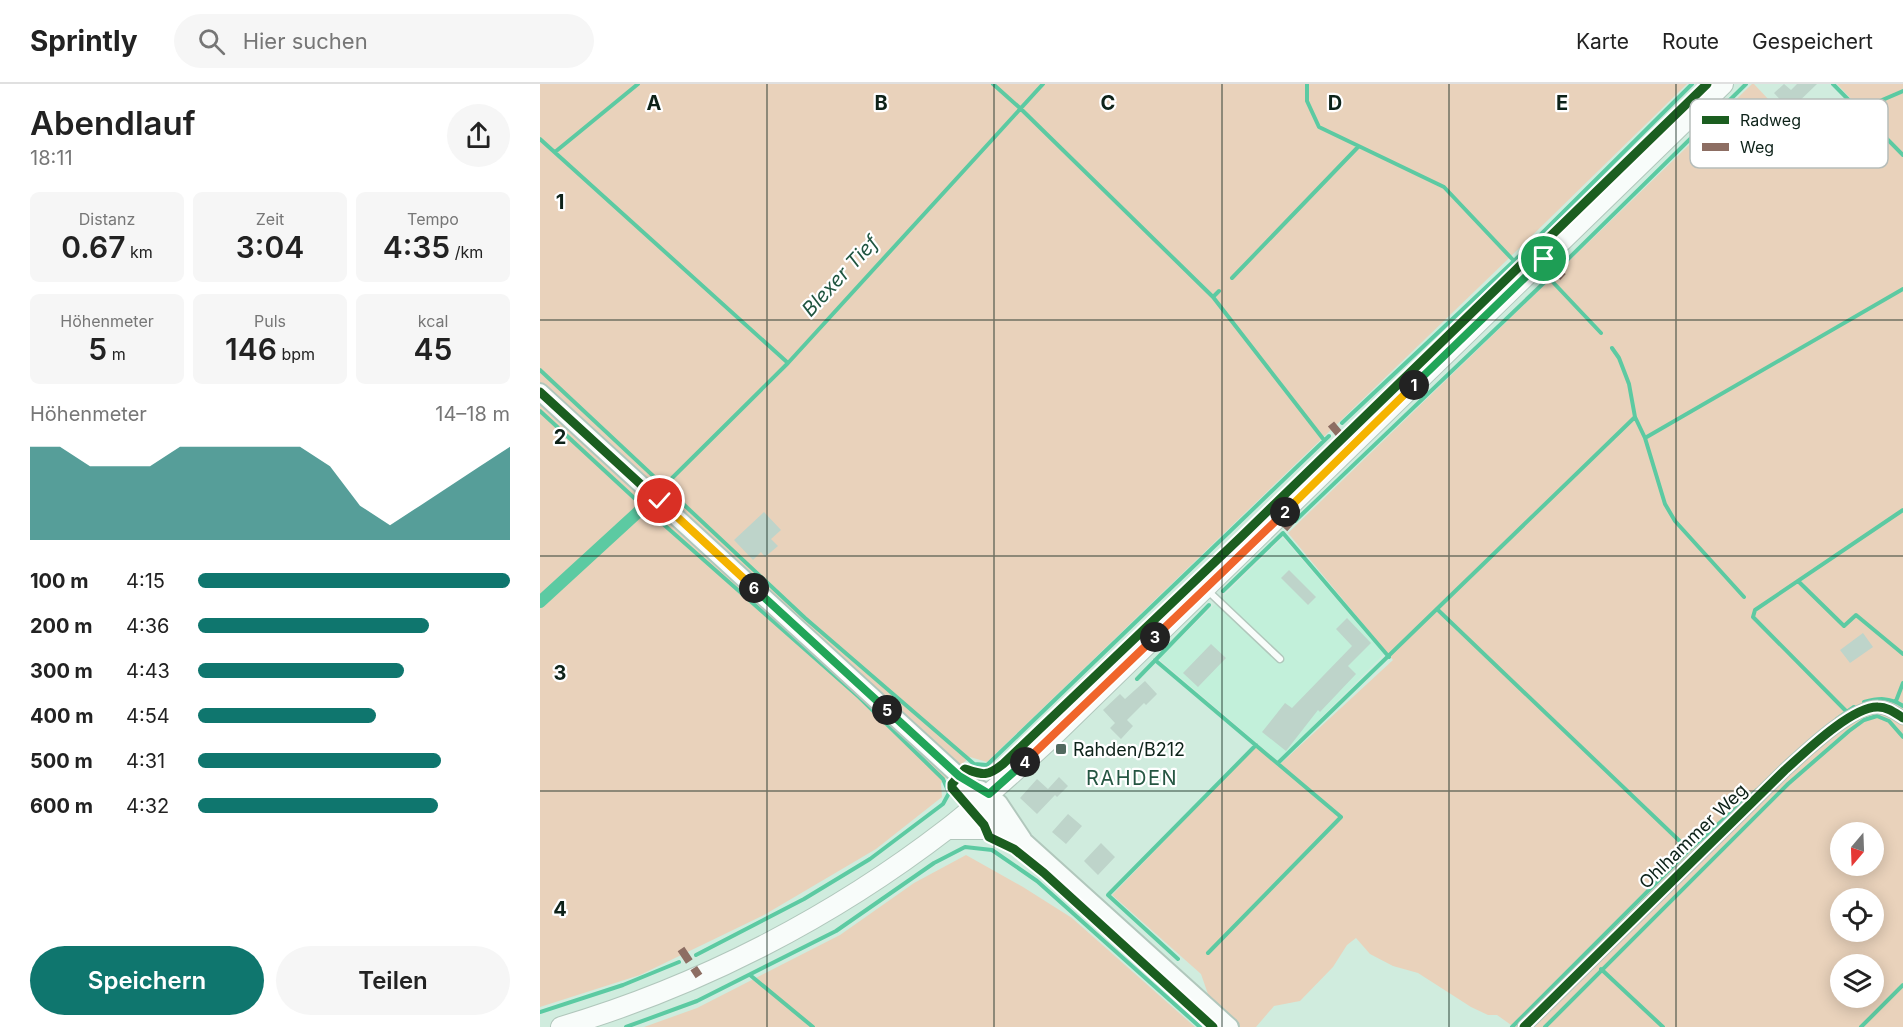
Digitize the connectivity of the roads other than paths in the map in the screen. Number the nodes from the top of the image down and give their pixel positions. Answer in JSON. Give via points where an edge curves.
{"nodes":[{"id":1,"x":1723,"y":84,"type":"edge"},
{"id":2,"x":1708,"y":99,"type":"edge"},
{"id":3,"x":1690,"y":116,"type":"edge"},
{"id":4,"x":540,"y":392,"type":"edge"},
{"id":5,"x":1206,"y":588,"type":"junction"},
{"id":6,"x":1280,"y":659,"type":"dead end"},
{"id":7,"x":1903,"y":718,"type":"edge"},
{"id":8,"x":984,"y":799,"type":"junction"},
{"id":9,"x":947,"y":829,"type":"junction"},
{"id":10,"x":1003,"y":829,"type":"junction"},
{"id":11,"x":1025,"y":842,"type":"junction"},
{"id":12,"x":561,"y":1027,"type":"edge"},
{"id":13,"x":1230,"y":1027,"type":"edge"},
{"id":14,"x":1524,"y":1027,"type":"edge"}],
"edges":[{"from":1,"to":2,"type":"main road"},
{"from":3,"to":5,"type":"main road"},
{"from":4,"to":8,"type":"street"},
{"from":5,"to":6,"type":"lane"},
{"from":5,"to":8,"type":"main road"},
{"from":7,"to":14,"type":"street","name":"Ohlhammer Weg","via":[[1892,710],[1864,709],[1820,739]]},
{"from":8,"to":9,"type":"main road"},
{"from":8,"to":10,"type":"street"},
{"from":8,"to":11,"type":"street","via":[[999,803]]},
{"from":9,"to":10,"type":"main road"},
{"from":9,"to":12,"type":"main road","via":[[906,859],[771,942],[648,998]]},
{"from":10,"to":11,"type":"street"},
{"from":11,"to":13,"type":"street"}]}
